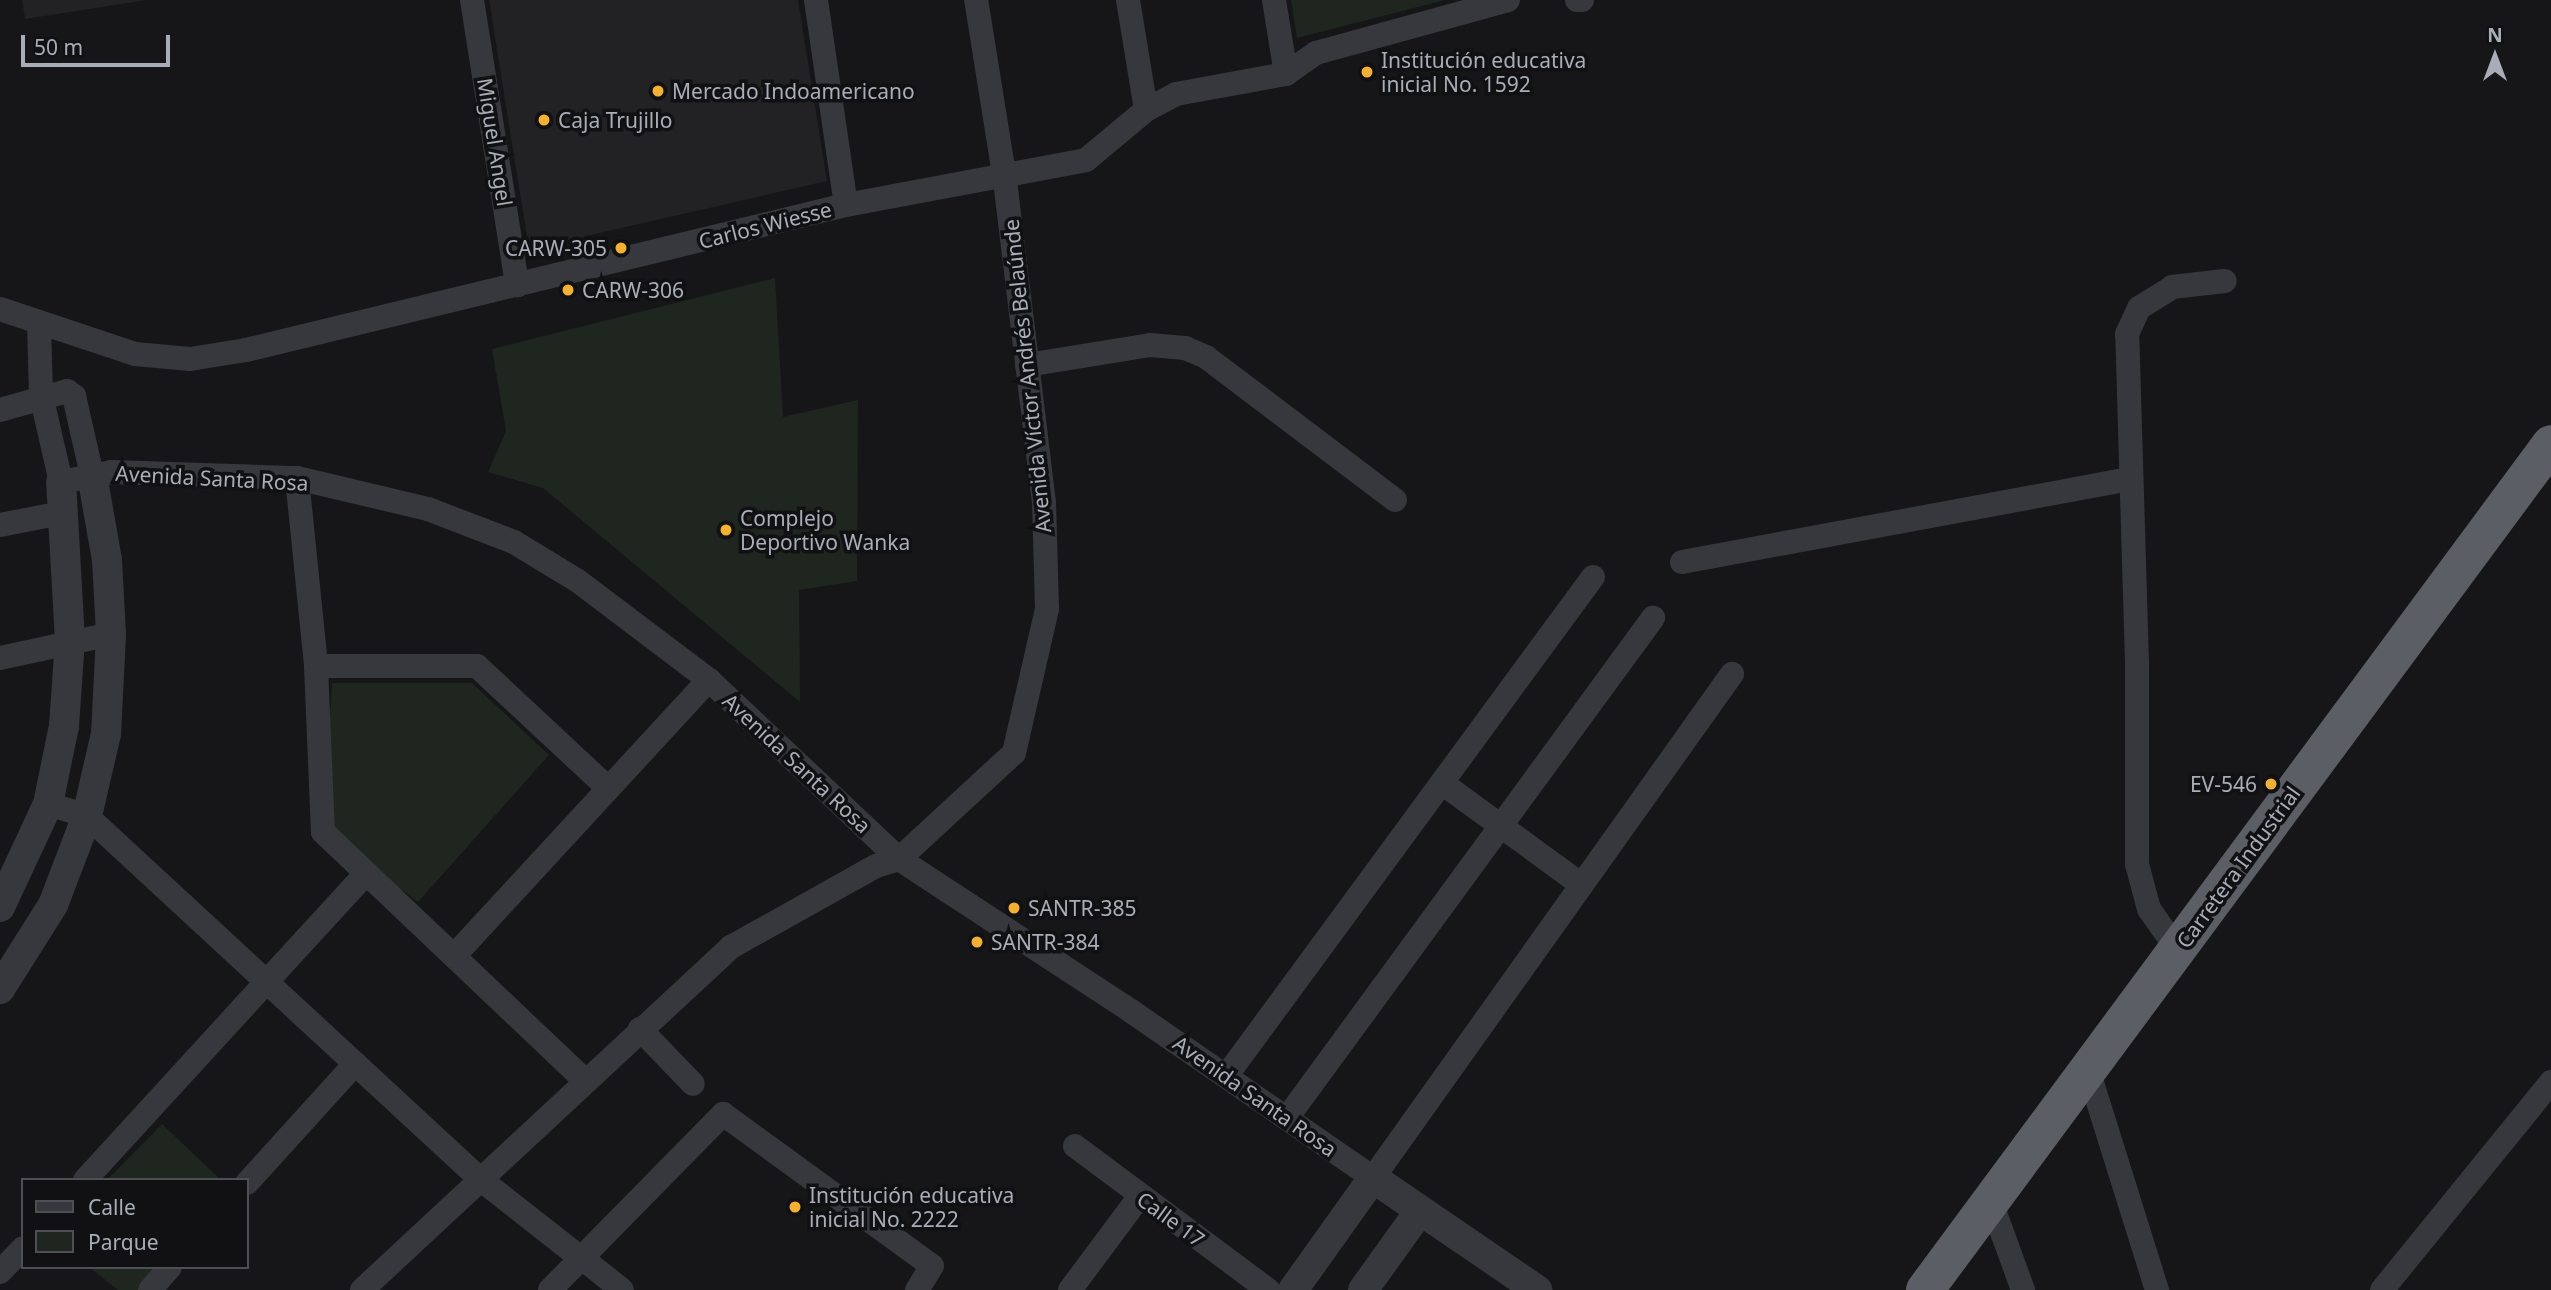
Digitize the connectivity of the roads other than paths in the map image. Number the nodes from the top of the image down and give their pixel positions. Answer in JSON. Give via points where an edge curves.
{"nodes":[{"id":1,"x":472,"y":0,"type":"edge"},
{"id":2,"x":816,"y":0,"type":"edge"},
{"id":3,"x":976,"y":0,"type":"edge"},
{"id":4,"x":1128,"y":0,"type":"edge"},
{"id":5,"x":1274,"y":0,"type":"edge"},
{"id":6,"x":1508,"y":0,"type":"edge"},
{"id":7,"x":1286,"y":74,"type":"junction"},
{"id":8,"x":1146,"y":110,"type":"junction"},
{"id":9,"x":1004,"y":174,"type":"junction"},
{"id":10,"x":846,"y":205,"type":"junction"},
{"id":11,"x":2225,"y":281,"type":"dead end"},
{"id":12,"x":517,"y":285,"type":"junction"},
{"id":13,"x":0,"y":309,"type":"edge"},
{"id":14,"x":39,"y":324,"type":"junction"},
{"id":15,"x":1027,"y":365,"type":"junction"},
{"id":16,"x":41,"y":395,"type":"junction"},
{"id":17,"x":0,"y":410,"type":"edge"},
{"id":18,"x":2551,"y":444,"type":"edge"},
{"id":19,"x":92,"y":475,"type":"junction"},
{"id":20,"x":297,"y":478,"type":"junction"},
{"id":21,"x":2130,"y":479,"type":"junction"},
{"id":22,"x":61,"y":482,"type":"junction"},
{"id":23,"x":1395,"y":500,"type":"dead end"},
{"id":24,"x":62,"y":513,"type":"junction"},
{"id":25,"x":0,"y":524,"type":"edge"},
{"id":26,"x":1682,"y":562,"type":"dead end"},
{"id":27,"x":1593,"y":578,"type":"dead end"},
{"id":28,"x":1653,"y":618,"type":"dead end"},
{"id":29,"x":111,"y":634,"type":"junction"},
{"id":30,"x":70,"y":641,"type":"junction"},
{"id":31,"x":0,"y":658,"type":"edge"},
{"id":32,"x":317,"y":666,"type":"junction"},
{"id":33,"x":1732,"y":674,"type":"dead end"},
{"id":34,"x":709,"y":680,"type":"junction"},
{"id":35,"x":1442,"y":783,"type":"junction"},
{"id":36,"x":608,"y":788,"type":"junction"},
{"id":37,"x":48,"y":804,"type":"junction"},
{"id":38,"x":87,"y":816,"type":"junction"},
{"id":39,"x":1501,"y":826,"type":"junction"},
{"id":40,"x":899,"y":859,"type":"junction"},
{"id":41,"x":366,"y":873,"type":"junction"},
{"id":42,"x":1582,"y":885,"type":"junction"},
{"id":43,"x":0,"y":907,"type":"edge"},
{"id":44,"x":2177,"y":949,"type":"junction"},
{"id":45,"x":454,"y":957,"type":"junction"},
{"id":46,"x":267,"y":982,"type":"junction"},
{"id":47,"x":0,"y":989,"type":"edge"},
{"id":48,"x":640,"y":1030,"type":"junction"},
{"id":49,"x":355,"y":1064,"type":"junction"},
{"id":50,"x":2088,"y":1070,"type":"junction"},
{"id":51,"x":1227,"y":1075,"type":"junction"},
{"id":52,"x":584,"y":1080,"type":"junction"},
{"id":53,"x":2551,"y":1082,"type":"edge"},
{"id":54,"x":693,"y":1084,"type":"dead end"},
{"id":55,"x":1287,"y":1118,"type":"junction"},
{"id":56,"x":1074,"y":1146,"type":"dead end"},
{"id":57,"x":87,"y":1178,"type":"edge"},
{"id":58,"x":1373,"y":1178,"type":"junction"},
{"id":59,"x":480,"y":1179,"type":"junction"},
{"id":60,"x":248,"y":1182,"type":"edge"},
{"id":61,"x":1140,"y":1196,"type":"junction"},
{"id":62,"x":1991,"y":1202,"type":"junction"},
{"id":63,"x":1419,"y":1212,"type":"junction"},
{"id":64,"x":21,"y":1250,"type":"edge"},
{"id":65,"x":582,"y":1258,"type":"junction"},
{"id":66,"x":168,"y":1269,"type":"edge"},
{"id":67,"x":0,"y":1272,"type":"edge"},
{"id":68,"x":150,"y":1290,"type":"edge"},
{"id":69,"x":362,"y":1290,"type":"edge"},
{"id":70,"x":550,"y":1290,"type":"edge"},
{"id":71,"x":622,"y":1290,"type":"edge"},
{"id":72,"x":917,"y":1290,"type":"edge"},
{"id":73,"x":1070,"y":1290,"type":"edge"},
{"id":74,"x":1268,"y":1290,"type":"edge"},
{"id":75,"x":1293,"y":1290,"type":"edge"},
{"id":76,"x":1363,"y":1290,"type":"edge"},
{"id":77,"x":1537,"y":1290,"type":"edge"},
{"id":78,"x":1925,"y":1290,"type":"edge"},
{"id":79,"x":2023,"y":1290,"type":"edge"},
{"id":80,"x":2157,"y":1290,"type":"edge"},
{"id":81,"x":2382,"y":1290,"type":"edge"}],
"edges":[{"from":1,"to":12,"type":"street","name":"Miguel Angel"},
{"from":2,"to":10,"type":"street"},
{"from":3,"to":9,"type":"street","name":"Avenida Víctor Andrés Belaúnde"},
{"from":4,"to":8,"type":"street"},
{"from":5,"to":7,"type":"street"},
{"from":6,"to":7,"type":"street","name":"Carlos Wiesse","via":[[1316,53]]},
{"from":7,"to":8,"type":"street","name":"Carlos Wiesse","via":[[1176,94]]},
{"from":8,"to":9,"type":"street","name":"Carlos Wiesse","via":[[1086,160]]},
{"from":9,"to":10,"type":"street","name":"Carlos Wiesse"},
{"from":9,"to":15,"type":"street","name":"Avenida Víctor Andrés Belaúnde"},
{"from":10,"to":12,"type":"street","name":"Carlos Wiesse"},
{"from":11,"to":21,"type":"street","via":[[2172,288],[2139,308],[2127,334]]},
{"from":12,"to":14,"type":"street","name":"Carlos Wiesse","via":[[246,350],[190,359],[135,354]]},
{"from":13,"to":14,"type":"street","name":"Carlos Wiesse"},
{"from":14,"to":16,"type":"street"},
{"from":15,"to":23,"type":"street","via":[[1150,345],[1185,348],[1206,358]]},
{"from":15,"to":40,"type":"street","name":"Avenida Víctor Andrés Belaúnde","via":[[1044,503],[1047,608],[1014,753]]},
{"from":16,"to":17,"type":"street"},
{"from":16,"to":19,"type":"street","name":"Avenida Santa Rosa","via":[[58,391],[74,396]]},
{"from":16,"to":22,"type":"street"},
{"from":18,"to":44,"type":"highway","name":"Carretera Industrial"},
{"from":19,"to":20,"type":"street","name":"Avenida Santa Rosa"},
{"from":19,"to":22,"type":"street"},
{"from":19,"to":29,"type":"street","via":[[107,560]]},
{"from":20,"to":32,"type":"street"},
{"from":20,"to":34,"type":"street","name":"Avenida Santa Rosa","via":[[428,509],[514,542],[578,581]]},
{"from":21,"to":26,"type":"street"},
{"from":21,"to":44,"type":"street","via":[[2137,864],[2149,909]]},
{"from":22,"to":24,"type":"street"},
{"from":24,"to":25,"type":"street"},
{"from":24,"to":30,"type":"street"},
{"from":27,"to":35,"type":"street"},
{"from":28,"to":39,"type":"street"},
{"from":29,"to":30,"type":"street"},
{"from":29,"to":38,"type":"street","via":[[106,734]]},
{"from":30,"to":31,"type":"street"},
{"from":30,"to":37,"type":"street","via":[[64,726]]},
{"from":32,"to":36,"type":"street","via":[[477,666]]},
{"from":32,"to":41,"type":"street","via":[[323,832]]},
{"from":33,"to":42,"type":"street"},
{"from":34,"to":36,"type":"street"},
{"from":34,"to":40,"type":"street","name":"Avenida Santa Rosa"},
{"from":35,"to":39,"type":"street"},
{"from":35,"to":51,"type":"street"},
{"from":36,"to":45,"type":"street"},
{"from":37,"to":38,"type":"street"},
{"from":37,"to":43,"type":"street"},
{"from":38,"to":46,"type":"street"},
{"from":38,"to":47,"type":"street","via":[[53,905]]},
{"from":39,"to":42,"type":"street"},
{"from":39,"to":55,"type":"street"},
{"from":40,"to":48,"type":"street","via":[[876,866],[731,947]]},
{"from":40,"to":51,"type":"street","name":"Avenida Santa Rosa"},
{"from":41,"to":45,"type":"street"},
{"from":41,"to":46,"type":"street"},
{"from":42,"to":58,"type":"street"},
{"from":44,"to":50,"type":"highway","name":"Carretera Industrial"},
{"from":45,"to":52,"type":"street"},
{"from":46,"to":49,"type":"street"},
{"from":46,"to":57,"type":"street"},
{"from":48,"to":52,"type":"street"},
{"from":48,"to":54,"type":"street"},
{"from":49,"to":59,"type":"street"},
{"from":49,"to":60,"type":"street"},
{"from":50,"to":62,"type":"highway","name":"Carretera Industrial"},
{"from":50,"to":80,"type":"street"},
{"from":51,"to":55,"type":"street","name":"Avenida Santa Rosa"},
{"from":52,"to":59,"type":"street"},
{"from":53,"to":81,"type":"street"},
{"from":55,"to":58,"type":"street","name":"Avenida Santa Rosa"},
{"from":56,"to":61,"type":"street","name":"Calle 17"},
{"from":58,"to":63,"type":"street","name":"Avenida Santa Rosa"},
{"from":58,"to":75,"type":"street"},
{"from":59,"to":65,"type":"street"},
{"from":59,"to":69,"type":"street"},
{"from":61,"to":73,"type":"street"},
{"from":61,"to":74,"type":"street","name":"Calle 17"},
{"from":62,"to":78,"type":"highway","name":"Carretera Industrial"},
{"from":62,"to":79,"type":"street"},
{"from":63,"to":76,"type":"street"},
{"from":63,"to":77,"type":"street","name":"Avenida Santa Rosa"},
{"from":64,"to":67,"type":"street"},
{"from":65,"to":70,"type":"street"},
{"from":65,"to":71,"type":"street"},
{"from":65,"to":72,"type":"street","via":[[723,1114],[932,1266]]},
{"from":66,"to":68,"type":"street"}]}
